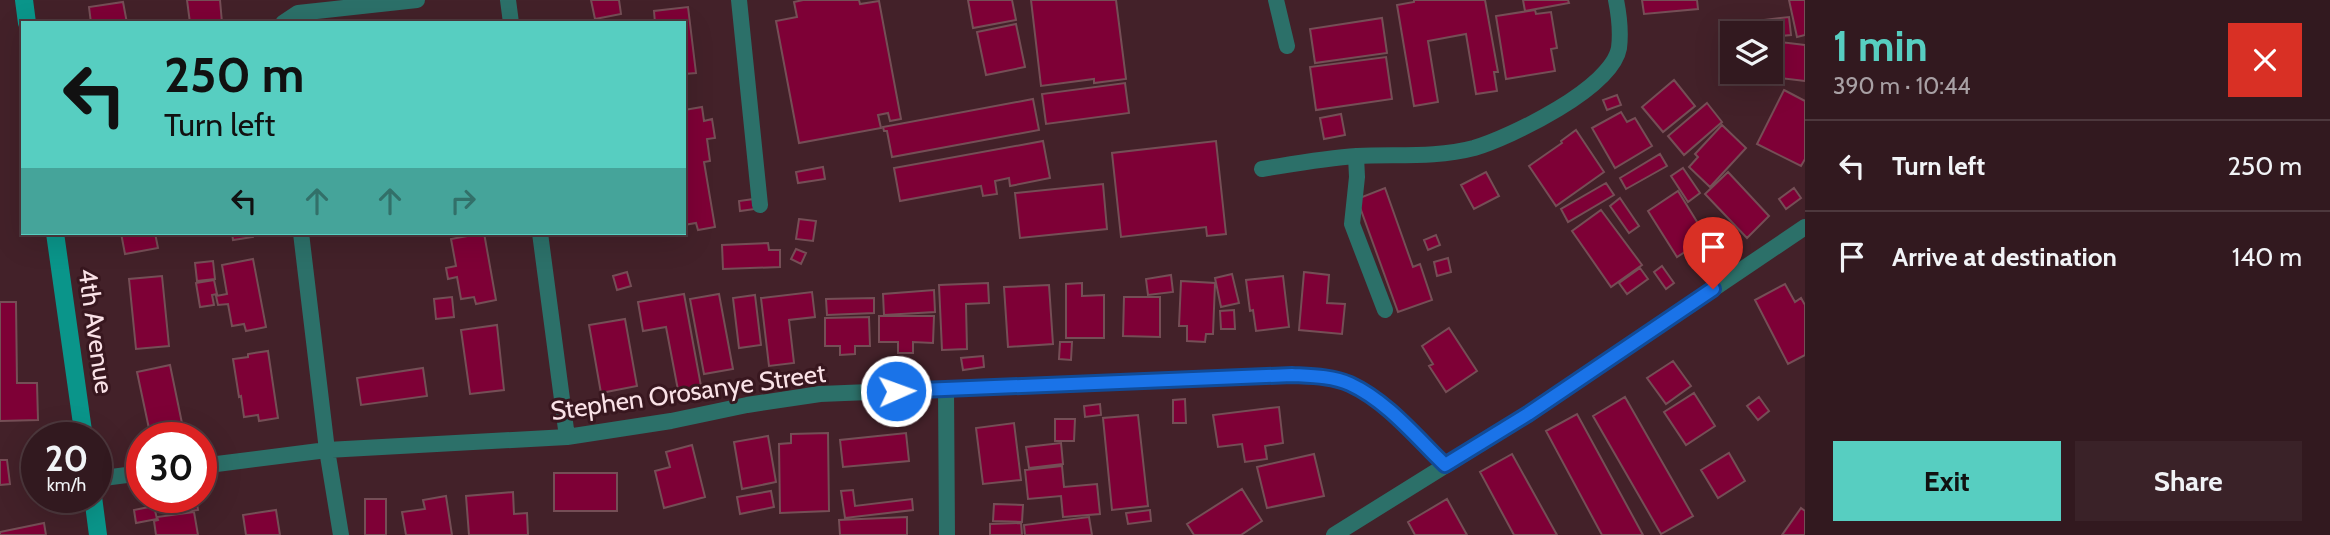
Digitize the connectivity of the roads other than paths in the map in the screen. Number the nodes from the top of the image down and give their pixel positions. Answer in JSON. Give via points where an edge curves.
{"nodes":[{"id":1,"x":24,"y":0,"type":"edge"},
{"id":2,"x":417,"y":0,"type":"edge"},
{"id":3,"x":508,"y":0,"type":"edge"},
{"id":4,"x":739,"y":0,"type":"edge"},
{"id":5,"x":1276,"y":0,"type":"edge"},
{"id":6,"x":1616,"y":0,"type":"edge"},
{"id":7,"x":27,"y":21,"type":"edge"},
{"id":8,"x":286,"y":21,"type":"edge"},
{"id":9,"x":511,"y":21,"type":"edge"},
{"id":10,"x":1287,"y":46,"type":"dead end"},
{"id":11,"x":1356,"y":156,"type":"junction"},
{"id":12,"x":1262,"y":169,"type":"dead end"},
{"id":13,"x":760,"y":205,"type":"dead end"},
{"id":14,"x":1805,"y":227,"type":"edge"},
{"id":15,"x":55,"y":235,"type":"edge"},
{"id":16,"x":301,"y":235,"type":"edge"},
{"id":17,"x":540,"y":235,"type":"edge"},
{"id":18,"x":1385,"y":310,"type":"dead end"},
{"id":19,"x":946,"y":389,"type":"junction"},
{"id":20,"x":83,"y":422,"type":"edge"},
{"id":21,"x":567,"y":436,"type":"junction"},
{"id":22,"x":327,"y":450,"type":"junction"},
{"id":23,"x":217,"y":464,"type":"edge"},
{"id":24,"x":1445,"y":465,"type":"junction"},
{"id":25,"x":95,"y":513,"type":"edge"},
{"id":26,"x":98,"y":535,"type":"edge"},
{"id":27,"x":341,"y":535,"type":"edge"},
{"id":28,"x":947,"y":535,"type":"edge"},
{"id":29,"x":1334,"y":535,"type":"edge"}],
"edges":[{"from":1,"to":7,"type":"street"},
{"from":2,"to":8,"type":"street","via":[[298,13]]},
{"from":3,"to":9,"type":"street"},
{"from":4,"to":13,"type":"street"},
{"from":5,"to":10,"type":"street"},
{"from":6,"to":11,"type":"street","via":[[1619,50],[1605,74],[1572,99],[1517,131],[1472,148],[1414,156]]},
{"from":11,"to":12,"type":"street"},
{"from":11,"to":18,"type":"street","via":[[1352,224]]},
{"from":14,"to":24,"type":"street"},
{"from":15,"to":20,"type":"street","name":"4th Avenue"},
{"from":16,"to":22,"type":"street"},
{"from":17,"to":21,"type":"street"},
{"from":19,"to":21,"type":"street","name":"Stephen Orosanye Street","via":[[820,394]]},
{"from":19,"to":24,"type":"street","name":"Stephen Orosanye Street","via":[[1324,376],[1350,384],[1385,407]]},
{"from":19,"to":28,"type":"street"},
{"from":21,"to":22,"type":"street","name":"Stephen Orosanye Street"},
{"from":22,"to":23,"type":"street","name":"Stephen Orosanye Street"},
{"from":22,"to":27,"type":"street"},
{"from":24,"to":29,"type":"street"},
{"from":25,"to":26,"type":"street"}]}
